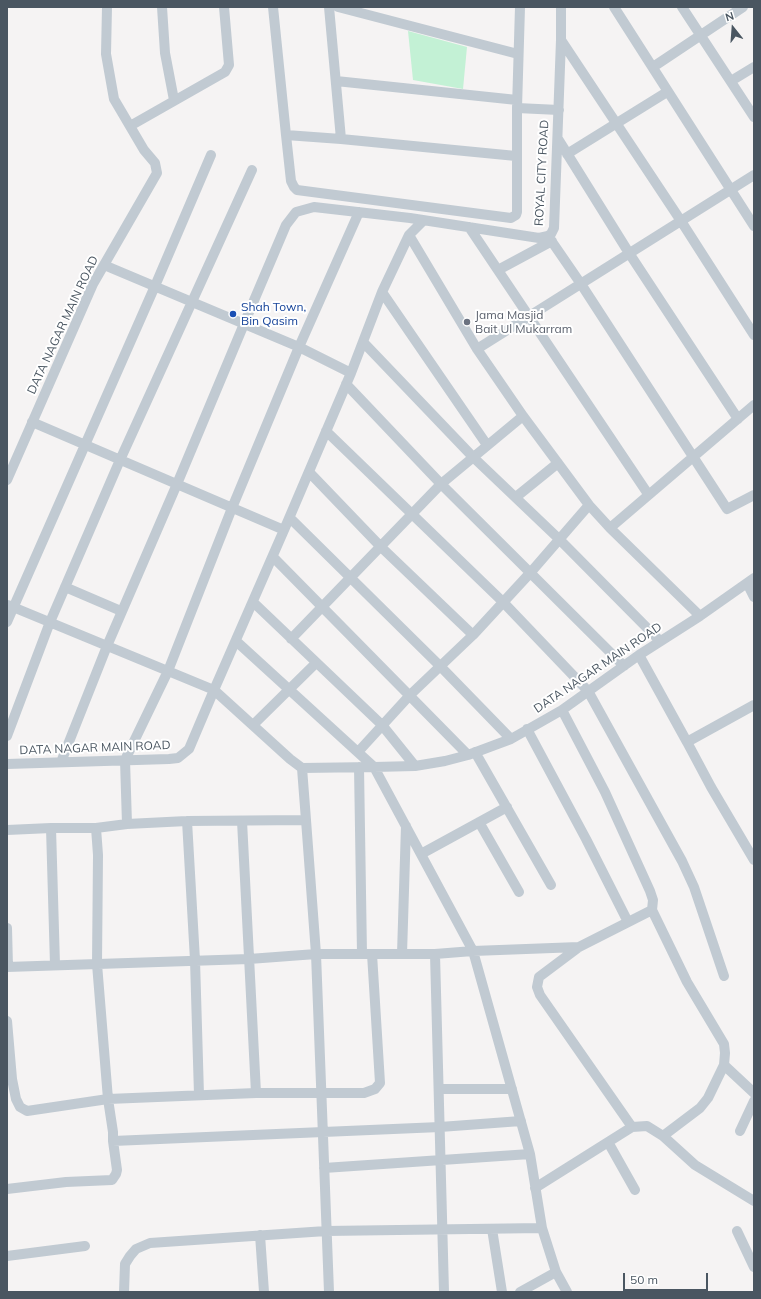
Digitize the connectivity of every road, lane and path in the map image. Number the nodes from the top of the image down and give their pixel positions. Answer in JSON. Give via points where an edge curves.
{"nodes":[{"id":1,"x":107,"y":7,"type":"edge"},
{"id":2,"x":162,"y":7,"type":"edge"},
{"id":3,"x":224,"y":7,"type":"edge"},
{"id":4,"x":273,"y":7,"type":"edge"},
{"id":5,"x":329,"y":7,"type":"edge"},
{"id":6,"x":338,"y":7,"type":"edge"},
{"id":7,"x":520,"y":7,"type":"edge"},
{"id":8,"x":561,"y":7,"type":"edge"},
{"id":9,"x":614,"y":7,"type":"edge"},
{"id":10,"x":682,"y":7,"type":"edge"},
{"id":11,"x":743,"y":7,"type":"edge"},
{"id":12,"x":700,"y":35,"type":"junction"},
{"id":13,"x":561,"y":40,"type":"junction"},
{"id":14,"x":518,"y":54,"type":"junction"},
{"id":15,"x":754,"y":66,"type":"edge"},
{"id":16,"x":653,"y":67,"type":"junction"},
{"id":17,"x":336,"y":81,"type":"junction"},
{"id":18,"x":731,"y":81,"type":"junction"},
{"id":19,"x":667,"y":92,"type":"junction"},
{"id":20,"x":174,"y":100,"type":"junction"},
{"id":21,"x":517,"y":104,"type":"junction"},
{"id":22,"x":559,"y":110,"type":"junction"},
{"id":23,"x":754,"y":117,"type":"edge"},
{"id":24,"x":617,"y":124,"type":"junction"},
{"id":25,"x":130,"y":126,"type":"junction"},
{"id":26,"x":286,"y":135,"type":"junction"},
{"id":27,"x":341,"y":139,"type":"junction"},
{"id":28,"x":558,"y":139,"type":"junction"},
{"id":29,"x":567,"y":154,"type":"junction"},
{"id":30,"x":211,"y":155,"type":"dead end"},
{"id":31,"x":516,"y":156,"type":"junction"},
{"id":32,"x":252,"y":170,"type":"dead end"},
{"id":33,"x":754,"y":175,"type":"edge"},
{"id":34,"x":730,"y":190,"type":"junction"},
{"id":35,"x":359,"y":212,"type":"junction"},
{"id":36,"x":423,"y":221,"type":"junction"},
{"id":37,"x":681,"y":221,"type":"junction"},
{"id":38,"x":754,"y":226,"type":"edge"},
{"id":39,"x":469,"y":227,"type":"junction"},
{"id":40,"x":409,"y":235,"type":"junction"},
{"id":41,"x":550,"y":239,"type":"junction"},
{"id":42,"x":629,"y":253,"type":"junction"},
{"id":43,"x":104,"y":265,"type":"junction"},
{"id":44,"x":498,"y":270,"type":"junction"},
{"id":45,"x":581,"y":284,"type":"junction"},
{"id":46,"x":155,"y":286,"type":"junction"},
{"id":47,"x":382,"y":292,"type":"junction"},
{"id":48,"x":191,"y":302,"type":"junction"},
{"id":49,"x":529,"y":316,"type":"junction"},
{"id":50,"x":244,"y":324,"type":"junction"},
{"id":51,"x":754,"y":335,"type":"edge"},
{"id":52,"x":363,"y":342,"type":"junction"},
{"id":53,"x":299,"y":347,"type":"junction"},
{"id":54,"x":477,"y":349,"type":"junction"},
{"id":55,"x":351,"y":373,"type":"junction"},
{"id":56,"x":346,"y":384,"type":"junction"},
{"id":57,"x":754,"y":405,"type":"edge"},
{"id":58,"x":523,"y":416,"type":"junction"},
{"id":59,"x":738,"y":419,"type":"junction"},
{"id":60,"x":32,"y":422,"type":"junction"},
{"id":61,"x":326,"y":431,"type":"junction"},
{"id":62,"x":84,"y":445,"type":"junction"},
{"id":63,"x":487,"y":445,"type":"junction"},
{"id":64,"x":473,"y":456,"type":"junction"},
{"id":65,"x":693,"y":456,"type":"junction"},
{"id":66,"x":120,"y":460,"type":"junction"},
{"id":67,"x":558,"y":463,"type":"junction"},
{"id":68,"x":309,"y":472,"type":"junction"},
{"id":69,"x":7,"y":480,"type":"edge"},
{"id":70,"x":177,"y":484,"type":"junction"},
{"id":71,"x":441,"y":484,"type":"junction"},
{"id":72,"x":648,"y":494,"type":"junction"},
{"id":73,"x":754,"y":495,"type":"edge"},
{"id":74,"x":516,"y":497,"type":"junction"},
{"id":75,"x":589,"y":505,"type":"junction"},
{"id":76,"x":232,"y":508,"type":"junction"},
{"id":77,"x":412,"y":515,"type":"junction"},
{"id":78,"x":290,"y":518,"type":"junction"},
{"id":79,"x":610,"y":528,"type":"junction"},
{"id":80,"x":284,"y":530,"type":"junction"},
{"id":81,"x":559,"y":539,"type":"junction"},
{"id":82,"x":381,"y":546,"type":"junction"},
{"id":83,"x":273,"y":557,"type":"junction"},
{"id":84,"x":531,"y":572,"type":"junction"},
{"id":85,"x":351,"y":578,"type":"junction"},
{"id":86,"x":750,"y":580,"type":"edge"},
{"id":87,"x":65,"y":587,"type":"junction"},
{"id":88,"x":754,"y":597,"type":"edge"},
{"id":89,"x":253,"y":602,"type":"junction"},
{"id":90,"x":503,"y":602,"type":"junction"},
{"id":91,"x":10,"y":606,"type":"edge"},
{"id":92,"x":322,"y":606,"type":"junction"},
{"id":93,"x":121,"y":612,"type":"junction"},
{"id":94,"x":700,"y":616,"type":"junction"},
{"id":95,"x":7,"y":622,"type":"edge"},
{"id":96,"x":50,"y":622,"type":"junction"},
{"id":97,"x":473,"y":635,"type":"junction"},
{"id":98,"x":291,"y":639,"type":"junction"},
{"id":99,"x":236,"y":641,"type":"junction"},
{"id":100,"x":660,"y":641,"type":"junction"},
{"id":101,"x":106,"y":646,"type":"junction"},
{"id":102,"x":639,"y":655,"type":"junction"},
{"id":103,"x":316,"y":662,"type":"junction"},
{"id":104,"x":624,"y":666,"type":"junction"},
{"id":105,"x":441,"y":667,"type":"junction"},
{"id":106,"x":168,"y":671,"type":"junction"},
{"id":107,"x":289,"y":689,"type":"junction"},
{"id":108,"x":214,"y":690,"type":"junction"},
{"id":109,"x":588,"y":691,"type":"junction"},
{"id":110,"x":410,"y":695,"type":"junction"},
{"id":111,"x":754,"y":705,"type":"edge"},
{"id":112,"x":562,"y":710,"type":"junction"},
{"id":113,"x":382,"y":725,"type":"junction"},
{"id":114,"x":253,"y":726,"type":"junction"},
{"id":115,"x":527,"y":730,"type":"junction"},
{"id":116,"x":7,"y":736,"type":"edge"},
{"id":117,"x":511,"y":738,"type":"junction"},
{"id":118,"x":688,"y":742,"type":"junction"},
{"id":119,"x":358,"y":752,"type":"junction"},
{"id":120,"x":472,"y":753,"type":"junction"},
{"id":121,"x":125,"y":760,"type":"junction"},
{"id":122,"x":61,"y":762,"type":"junction"},
{"id":123,"x":7,"y":764,"type":"edge"},
{"id":124,"x":415,"y":766,"type":"junction"},
{"id":125,"x":359,"y":767,"type":"junction"},
{"id":126,"x":374,"y":767,"type":"junction"},
{"id":127,"x":302,"y":768,"type":"junction"},
{"id":128,"x":507,"y":807,"type":"junction"},
{"id":129,"x":306,"y":820,"type":"junction"},
{"id":130,"x":187,"y":821,"type":"junction"},
{"id":131,"x":242,"y":821,"type":"junction"},
{"id":132,"x":479,"y":822,"type":"junction"},
{"id":133,"x":127,"y":824,"type":"junction"},
{"id":134,"x":406,"y":826,"type":"junction"},
{"id":135,"x":51,"y":828,"type":"junction"},
{"id":136,"x":96,"y":828,"type":"junction"},
{"id":137,"x":7,"y":830,"type":"edge"},
{"id":138,"x":421,"y":854,"type":"junction"},
{"id":139,"x":753,"y":855,"type":"edge"},
{"id":140,"x":551,"y":885,"type":"dead end"},
{"id":141,"x":519,"y":892,"type":"dead end"},
{"id":142,"x":652,"y":910,"type":"junction"},
{"id":143,"x":628,"y":922,"type":"junction"},
{"id":144,"x":7,"y":928,"type":"edge"},
{"id":145,"x":579,"y":947,"type":"junction"},
{"id":146,"x":473,"y":951,"type":"junction"},
{"id":147,"x":316,"y":954,"type":"junction"},
{"id":148,"x":362,"y":954,"type":"junction"},
{"id":149,"x":372,"y":954,"type":"junction"},
{"id":150,"x":402,"y":954,"type":"junction"},
{"id":151,"x":435,"y":954,"type":"junction"},
{"id":152,"x":249,"y":958,"type":"junction"},
{"id":153,"x":195,"y":960,"type":"junction"},
{"id":154,"x":97,"y":964,"type":"junction"},
{"id":155,"x":55,"y":965,"type":"junction"},
{"id":156,"x":8,"y":967,"type":"edge"},
{"id":157,"x":724,"y":976,"type":"dead end"},
{"id":158,"x":7,"y":1021,"type":"edge"},
{"id":159,"x":724,"y":1065,"type":"junction"},
{"id":160,"x":439,"y":1089,"type":"junction"},
{"id":161,"x":512,"y":1089,"type":"junction"},
{"id":162,"x":256,"y":1093,"type":"junction"},
{"id":163,"x":321,"y":1093,"type":"junction"},
{"id":164,"x":754,"y":1093,"type":"edge"},
{"id":165,"x":199,"y":1095,"type":"junction"},
{"id":166,"x":108,"y":1100,"type":"junction"},
{"id":167,"x":754,"y":1101,"type":"edge"},
{"id":168,"x":521,"y":1121,"type":"junction"},
{"id":169,"x":440,"y":1127,"type":"junction"},
{"id":170,"x":632,"y":1127,"type":"junction"},
{"id":171,"x":323,"y":1131,"type":"junction"},
{"id":172,"x":740,"y":1131,"type":"dead end"},
{"id":173,"x":663,"y":1136,"type":"junction"},
{"id":174,"x":113,"y":1141,"type":"junction"},
{"id":175,"x":608,"y":1142,"type":"junction"},
{"id":176,"x":530,"y":1154,"type":"junction"},
{"id":177,"x":441,"y":1160,"type":"junction"},
{"id":178,"x":324,"y":1168,"type":"junction"},
{"id":179,"x":535,"y":1188,"type":"junction"},
{"id":180,"x":7,"y":1189,"type":"edge"},
{"id":181,"x":635,"y":1190,"type":"dead end"},
{"id":182,"x":754,"y":1201,"type":"edge"},
{"id":183,"x":542,"y":1228,"type":"junction"},
{"id":184,"x":443,"y":1229,"type":"junction"},
{"id":185,"x":492,"y":1229,"type":"junction"},
{"id":186,"x":326,"y":1231,"type":"junction"},
{"id":187,"x":737,"y":1231,"type":"dead end"},
{"id":188,"x":260,"y":1235,"type":"junction"},
{"id":189,"x":85,"y":1246,"type":"dead end"},
{"id":190,"x":7,"y":1256,"type":"edge"},
{"id":191,"x":754,"y":1267,"type":"edge"},
{"id":192,"x":556,"y":1272,"type":"junction"},
{"id":193,"x":124,"y":1292,"type":"edge"},
{"id":194,"x":264,"y":1292,"type":"edge"},
{"id":195,"x":329,"y":1292,"type":"edge"},
{"id":196,"x":444,"y":1292,"type":"edge"},
{"id":197,"x":502,"y":1292,"type":"edge"},
{"id":198,"x":520,"y":1292,"type":"edge"},
{"id":199,"x":567,"y":1292,"type":"edge"}],
"edges":[{"from":1,"to":25,"type":"street","name":"DATA NAGAR MAIN ROAD","via":[[106,54],[114,99]]},
{"from":2,"to":20,"type":"street","via":[[165,53]]},
{"from":3,"to":20,"type":"street","via":[[229,65],[225,72]]},
{"from":4,"to":26,"type":"street"},
{"from":5,"to":17,"type":"street"},
{"from":6,"to":14,"type":"street"},
{"from":7,"to":14,"type":"street"},
{"from":8,"to":13,"type":"street","name":"ROYAL CITY ROAD"},
{"from":9,"to":16,"type":"street"},
{"from":10,"to":12,"type":"street"},
{"from":11,"to":12,"type":"street"},
{"from":12,"to":16,"type":"street"},
{"from":12,"to":18,"type":"street"},
{"from":13,"to":22,"type":"street","name":"ROYAL CITY ROAD"},
{"from":13,"to":24,"type":"street"},
{"from":14,"to":21,"type":"street"},
{"from":15,"to":18,"type":"street"},
{"from":16,"to":19,"type":"street"},
{"from":17,"to":21,"type":"street"},
{"from":17,"to":27,"type":"street"},
{"from":18,"to":23,"type":"street"},
{"from":19,"to":24,"type":"street"},
{"from":19,"to":34,"type":"street"},
{"from":20,"to":25,"type":"street"},
{"from":21,"to":22,"type":"street"},
{"from":21,"to":31,"type":"street"},
{"from":22,"to":28,"type":"street","name":"ROYAL CITY ROAD"},
{"from":24,"to":29,"type":"street"},
{"from":24,"to":37,"type":"street"},
{"from":25,"to":43,"type":"street","name":"DATA NAGAR MAIN ROAD","via":[[155,163],[157,173]]},
{"from":26,"to":27,"type":"street"},
{"from":26,"to":31,"type":"street","via":[[291,181],[297,190],[511,218],[517,212]]},
{"from":27,"to":31,"type":"street"},
{"from":28,"to":29,"type":"street"},
{"from":28,"to":41,"type":"street","name":"ROYAL CITY ROAD","via":[[554,228]]},
{"from":29,"to":42,"type":"street"},
{"from":30,"to":46,"type":"street"},
{"from":32,"to":48,"type":"street"},
{"from":33,"to":34,"type":"street"},
{"from":34,"to":37,"type":"street"},
{"from":34,"to":38,"type":"street"},
{"from":35,"to":36,"type":"street","name":"ROYAL CITY ROAD"},
{"from":35,"to":50,"type":"street","name":"ROYAL CITY ROAD","via":[[314,207],[296,212],[286,225]]},
{"from":35,"to":53,"type":"street"},
{"from":36,"to":39,"type":"street","name":"ROYAL CITY ROAD"},
{"from":36,"to":40,"type":"street","name":"DATA NAGAR MAIN ROAD"},
{"from":37,"to":42,"type":"street"},
{"from":37,"to":51,"type":"street"},
{"from":39,"to":41,"type":"street","name":"ROYAL CITY ROAD"},
{"from":39,"to":44,"type":"street"},
{"from":40,"to":47,"type":"street","name":"DATA NAGAR MAIN ROAD"},
{"from":40,"to":54,"type":"street"},
{"from":41,"to":44,"type":"street"},
{"from":41,"to":45,"type":"street"},
{"from":42,"to":45,"type":"street"},
{"from":42,"to":59,"type":"street"},
{"from":43,"to":46,"type":"street"},
{"from":43,"to":60,"type":"street","name":"DATA NAGAR MAIN ROAD"},
{"from":44,"to":49,"type":"street"},
{"from":45,"to":49,"type":"street"},
{"from":45,"to":65,"type":"street"},
{"from":46,"to":48,"type":"street"},
{"from":46,"to":62,"type":"street"},
{"from":47,"to":52,"type":"street","name":"DATA NAGAR MAIN ROAD"},
{"from":47,"to":63,"type":"street"},
{"from":48,"to":50,"type":"street"},
{"from":48,"to":66,"type":"street"},
{"from":49,"to":54,"type":"street"},
{"from":49,"to":72,"type":"street"},
{"from":50,"to":53,"type":"street"},
{"from":50,"to":70,"type":"street","name":"ROYAL CITY ROAD"},
{"from":52,"to":55,"type":"street","name":"DATA NAGAR MAIN ROAD"},
{"from":52,"to":64,"type":"street"},
{"from":53,"to":55,"type":"street"},
{"from":53,"to":76,"type":"street"},
{"from":54,"to":58,"type":"street"},
{"from":55,"to":56,"type":"street","name":"DATA NAGAR MAIN ROAD"},
{"from":56,"to":61,"type":"street","name":"DATA NAGAR MAIN ROAD"},
{"from":56,"to":71,"type":"street"},
{"from":57,"to":59,"type":"street"},
{"from":58,"to":63,"type":"street"},
{"from":58,"to":67,"type":"street"},
{"from":59,"to":65,"type":"street"},
{"from":60,"to":62,"type":"street"},
{"from":60,"to":69,"type":"street","name":"DATA NAGAR MAIN ROAD"},
{"from":61,"to":68,"type":"street","name":"DATA NAGAR MAIN ROAD"},
{"from":61,"to":77,"type":"street"},
{"from":62,"to":66,"type":"street"},
{"from":62,"to":91,"type":"street"},
{"from":63,"to":64,"type":"street"},
{"from":64,"to":71,"type":"street"},
{"from":64,"to":74,"type":"street"},
{"from":65,"to":72,"type":"street"},
{"from":65,"to":73,"type":"street","via":[[727,509]]},
{"from":66,"to":70,"type":"street"},
{"from":66,"to":87,"type":"street"},
{"from":67,"to":74,"type":"street"},
{"from":67,"to":75,"type":"street"},
{"from":68,"to":78,"type":"street","name":"DATA NAGAR MAIN ROAD"},
{"from":68,"to":82,"type":"street"},
{"from":70,"to":76,"type":"street"},
{"from":70,"to":93,"type":"street","name":"ROYAL CITY ROAD"},
{"from":71,"to":77,"type":"street"},
{"from":71,"to":84,"type":"street"},
{"from":72,"to":79,"type":"street"},
{"from":74,"to":81,"type":"street"},
{"from":75,"to":79,"type":"street"},
{"from":75,"to":81,"type":"street"},
{"from":76,"to":80,"type":"street"},
{"from":76,"to":106,"type":"street"},
{"from":77,"to":82,"type":"street"},
{"from":77,"to":90,"type":"street"},
{"from":78,"to":80,"type":"street","name":"DATA NAGAR MAIN ROAD"},
{"from":78,"to":85,"type":"street"},
{"from":79,"to":94,"type":"street"},
{"from":80,"to":83,"type":"street","name":"DATA NAGAR MAIN ROAD"},
{"from":81,"to":84,"type":"street"},
{"from":81,"to":100,"type":"street"},
{"from":82,"to":85,"type":"street"},
{"from":82,"to":97,"type":"street"},
{"from":83,"to":89,"type":"street","name":"DATA NAGAR MAIN ROAD"},
{"from":83,"to":92,"type":"street"},
{"from":84,"to":90,"type":"street"},
{"from":84,"to":104,"type":"street"},
{"from":85,"to":92,"type":"street"},
{"from":85,"to":105,"type":"street"},
{"from":86,"to":88,"type":"street"},
{"from":86,"to":94,"type":"street","name":"DATA NAGAR MAIN ROAD"},
{"from":87,"to":93,"type":"street"},
{"from":87,"to":96,"type":"street"},
{"from":89,"to":98,"type":"street"},
{"from":89,"to":99,"type":"street","name":"DATA NAGAR MAIN ROAD"},
{"from":90,"to":97,"type":"street"},
{"from":90,"to":109,"type":"street"},
{"from":91,"to":95,"type":"street"},
{"from":91,"to":96,"type":"street"},
{"from":92,"to":98,"type":"street"},
{"from":92,"to":110,"type":"street"},
{"from":93,"to":101,"type":"street","name":"ROYAL CITY ROAD"},
{"from":94,"to":100,"type":"street","name":"DATA NAGAR MAIN ROAD"},
{"from":96,"to":101,"type":"street"},
{"from":96,"to":116,"type":"street"},
{"from":97,"to":105,"type":"street"},
{"from":98,"to":103,"type":"street"},
{"from":99,"to":107,"type":"street"},
{"from":99,"to":108,"type":"street","name":"DATA NAGAR MAIN ROAD"},
{"from":100,"to":102,"type":"street","name":"DATA NAGAR MAIN ROAD"},
{"from":101,"to":106,"type":"street"},
{"from":101,"to":122,"type":"street","name":"ROYAL CITY ROAD"},
{"from":102,"to":104,"type":"street","name":"DATA NAGAR MAIN ROAD"},
{"from":102,"to":118,"type":"street"},
{"from":103,"to":107,"type":"street"},
{"from":103,"to":113,"type":"street"},
{"from":104,"to":109,"type":"street","name":"DATA NAGAR MAIN ROAD"},
{"from":105,"to":110,"type":"street"},
{"from":105,"to":117,"type":"street"},
{"from":106,"to":108,"type":"street"},
{"from":106,"to":121,"type":"street"},
{"from":107,"to":114,"type":"street"},
{"from":107,"to":119,"type":"street"},
{"from":108,"to":114,"type":"street"},
{"from":108,"to":121,"type":"street","name":"DATA NAGAR MAIN ROAD","via":[[190,748],[178,758]]},
{"from":109,"to":112,"type":"street","name":"DATA NAGAR MAIN ROAD"},
{"from":109,"to":157,"type":"street","via":[[685,867]]},
{"from":110,"to":113,"type":"street"},
{"from":110,"to":120,"type":"street"},
{"from":111,"to":118,"type":"street"},
{"from":112,"to":115,"type":"street","name":"DATA NAGAR MAIN ROAD"},
{"from":112,"to":142,"type":"street","via":[[605,792],[650,891],[653,900]]},
{"from":113,"to":119,"type":"street"},
{"from":113,"to":124,"type":"street"},
{"from":114,"to":127,"type":"street"},
{"from":115,"to":117,"type":"street","name":"DATA NAGAR MAIN ROAD"},
{"from":115,"to":143,"type":"street"},
{"from":117,"to":120,"type":"street","name":"DATA NAGAR MAIN ROAD"},
{"from":118,"to":139,"type":"street","via":[[711,787]]},
{"from":119,"to":126,"type":"street"},
{"from":120,"to":124,"type":"street","name":"DATA NAGAR MAIN ROAD"},
{"from":120,"to":128,"type":"street"},
{"from":121,"to":122,"type":"street","name":"DATA NAGAR MAIN ROAD"},
{"from":121,"to":133,"type":"street"},
{"from":122,"to":123,"type":"street","name":"DATA NAGAR MAIN ROAD"},
{"from":124,"to":126,"type":"street","name":"DATA NAGAR MAIN ROAD"},
{"from":125,"to":126,"type":"street","name":"DATA NAGAR MAIN ROAD"},
{"from":125,"to":127,"type":"street","name":"DATA NAGAR MAIN ROAD"},
{"from":125,"to":148,"type":"street"},
{"from":126,"to":134,"type":"street"},
{"from":127,"to":129,"type":"street"},
{"from":128,"to":132,"type":"street"},
{"from":128,"to":140,"type":"street"},
{"from":129,"to":131,"type":"street"},
{"from":129,"to":147,"type":"street"},
{"from":130,"to":131,"type":"street"},
{"from":130,"to":133,"type":"street"},
{"from":130,"to":153,"type":"street"},
{"from":131,"to":152,"type":"street"},
{"from":132,"to":138,"type":"street"},
{"from":132,"to":141,"type":"street"},
{"from":133,"to":136,"type":"street"},
{"from":134,"to":138,"type":"street"},
{"from":134,"to":150,"type":"street"},
{"from":135,"to":136,"type":"street"},
{"from":135,"to":137,"type":"street"},
{"from":135,"to":155,"type":"street"},
{"from":136,"to":154,"type":"street"},
{"from":138,"to":146,"type":"street"},
{"from":142,"to":143,"type":"street"},
{"from":142,"to":159,"type":"street","via":[[687,982],[724,1044]]},
{"from":143,"to":145,"type":"street"},
{"from":144,"to":156,"type":"street"},
{"from":145,"to":146,"type":"street"},
{"from":145,"to":170,"type":"street","via":[[539,977],[537,988]]},
{"from":146,"to":151,"type":"street"},
{"from":146,"to":161,"type":"street"},
{"from":147,"to":148,"type":"street"},
{"from":147,"to":152,"type":"street"},
{"from":147,"to":163,"type":"street"},
{"from":148,"to":149,"type":"street"},
{"from":149,"to":150,"type":"street"},
{"from":149,"to":163,"type":"street","via":[[380,1083],[375,1089],[364,1093]]},
{"from":150,"to":151,"type":"street"},
{"from":151,"to":160,"type":"street"},
{"from":152,"to":153,"type":"street"},
{"from":152,"to":162,"type":"street"},
{"from":153,"to":154,"type":"street"},
{"from":153,"to":165,"type":"street"},
{"from":154,"to":155,"type":"street"},
{"from":154,"to":166,"type":"street"},
{"from":155,"to":156,"type":"street"},
{"from":158,"to":166,"type":"street","via":[[16,1099],[26,1112]]},
{"from":159,"to":164,"type":"street"},
{"from":159,"to":173,"type":"street","via":[[708,1098],[700,1108]]},
{"from":160,"to":161,"type":"street"},
{"from":160,"to":169,"type":"street"},
{"from":161,"to":168,"type":"street"},
{"from":162,"to":163,"type":"street"},
{"from":162,"to":165,"type":"street"},
{"from":163,"to":171,"type":"street"},
{"from":165,"to":166,"type":"street"},
{"from":166,"to":174,"type":"street"},
{"from":167,"to":172,"type":"street"},
{"from":168,"to":169,"type":"street"},
{"from":168,"to":176,"type":"street"},
{"from":169,"to":171,"type":"street"},
{"from":169,"to":177,"type":"street"},
{"from":170,"to":173,"type":"street","via":[[647,1126]]},
{"from":170,"to":175,"type":"street"},
{"from":171,"to":174,"type":"street"},
{"from":171,"to":178,"type":"street"},
{"from":173,"to":182,"type":"street","via":[[695,1165]]},
{"from":174,"to":180,"type":"street","via":[[117,1170],[112,1180]]},
{"from":175,"to":179,"type":"street"},
{"from":175,"to":181,"type":"street"},
{"from":176,"to":177,"type":"street"},
{"from":176,"to":179,"type":"street"},
{"from":177,"to":178,"type":"street"},
{"from":177,"to":184,"type":"street"},
{"from":178,"to":186,"type":"street"},
{"from":179,"to":183,"type":"street"},
{"from":183,"to":185,"type":"street"},
{"from":183,"to":192,"type":"street"},
{"from":184,"to":185,"type":"street"},
{"from":184,"to":186,"type":"street"},
{"from":184,"to":196,"type":"street"},
{"from":185,"to":197,"type":"street"},
{"from":186,"to":188,"type":"street"},
{"from":186,"to":195,"type":"street"},
{"from":187,"to":191,"type":"street"},
{"from":188,"to":193,"type":"street","via":[[150,1243],[136,1249],[125,1264]]},
{"from":188,"to":194,"type":"street"},
{"from":189,"to":190,"type":"street"},
{"from":192,"to":198,"type":"street"},
{"from":192,"to":199,"type":"street"}]}
